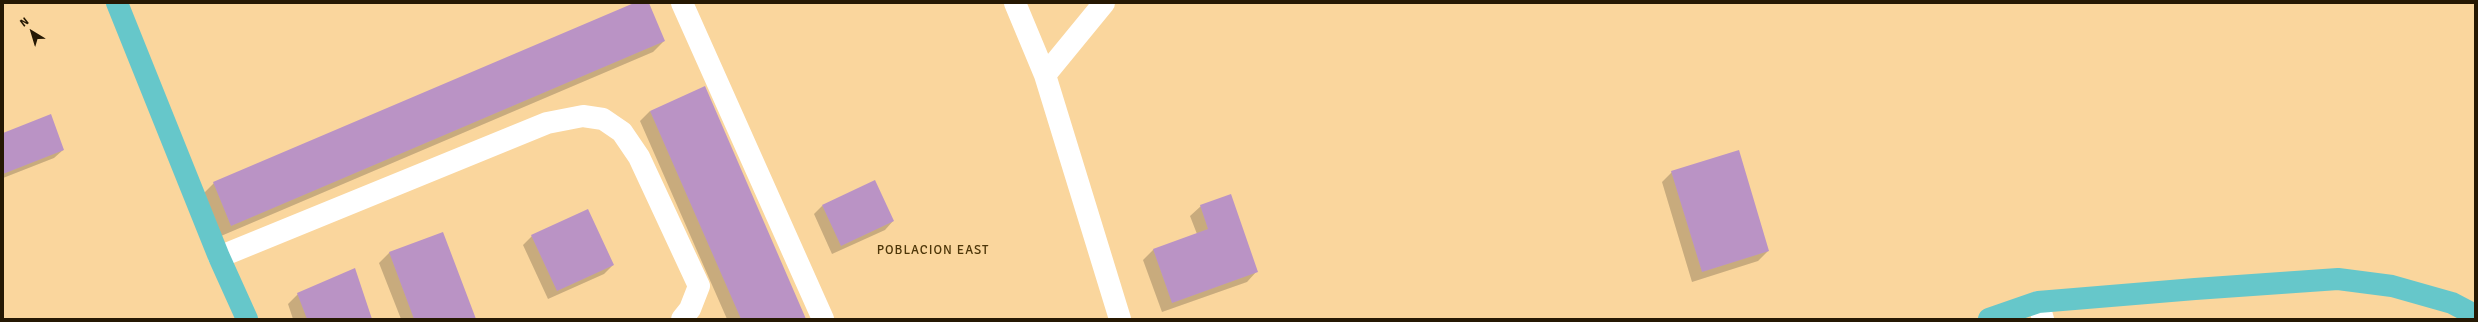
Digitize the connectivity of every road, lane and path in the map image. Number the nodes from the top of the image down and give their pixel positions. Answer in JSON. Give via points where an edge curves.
{"nodes":[{"id":1,"x":116,"y":3,"type":"edge"},
{"id":2,"x":682,"y":3,"type":"edge"},
{"id":3,"x":1015,"y":3,"type":"edge"},
{"id":4,"x":1104,"y":3,"type":"edge"},
{"id":5,"x":1045,"y":75,"type":"junction"},
{"id":6,"x":219,"y":257,"type":"junction"},
{"id":7,"x":2040,"y":311,"type":"edge"},
{"id":8,"x":2475,"y":315,"type":"edge"},
{"id":9,"x":247,"y":319,"type":"edge"},
{"id":10,"x":682,"y":319,"type":"edge"},
{"id":11,"x":823,"y":319,"type":"edge"},
{"id":12,"x":1120,"y":319,"type":"edge"},
{"id":13,"x":1989,"y":319,"type":"edge"}],
"edges":[{"from":1,"to":6,"type":"main road"},
{"from":2,"to":11,"type":"street"},
{"from":3,"to":5,"type":"street"},
{"from":4,"to":5,"type":"street"},
{"from":5,"to":12,"type":"street"},
{"from":6,"to":9,"type":"main road"},
{"from":6,"to":10,"type":"street","via":[[547,123],[583,116],[603,119],[622,132],[639,157],[699,286],[690,309]]},
{"from":7,"to":8,"type":"main road","via":[[2195,288],[2338,279],[2392,286],[2452,303]]},
{"from":7,"to":13,"type":"main road"}]}
